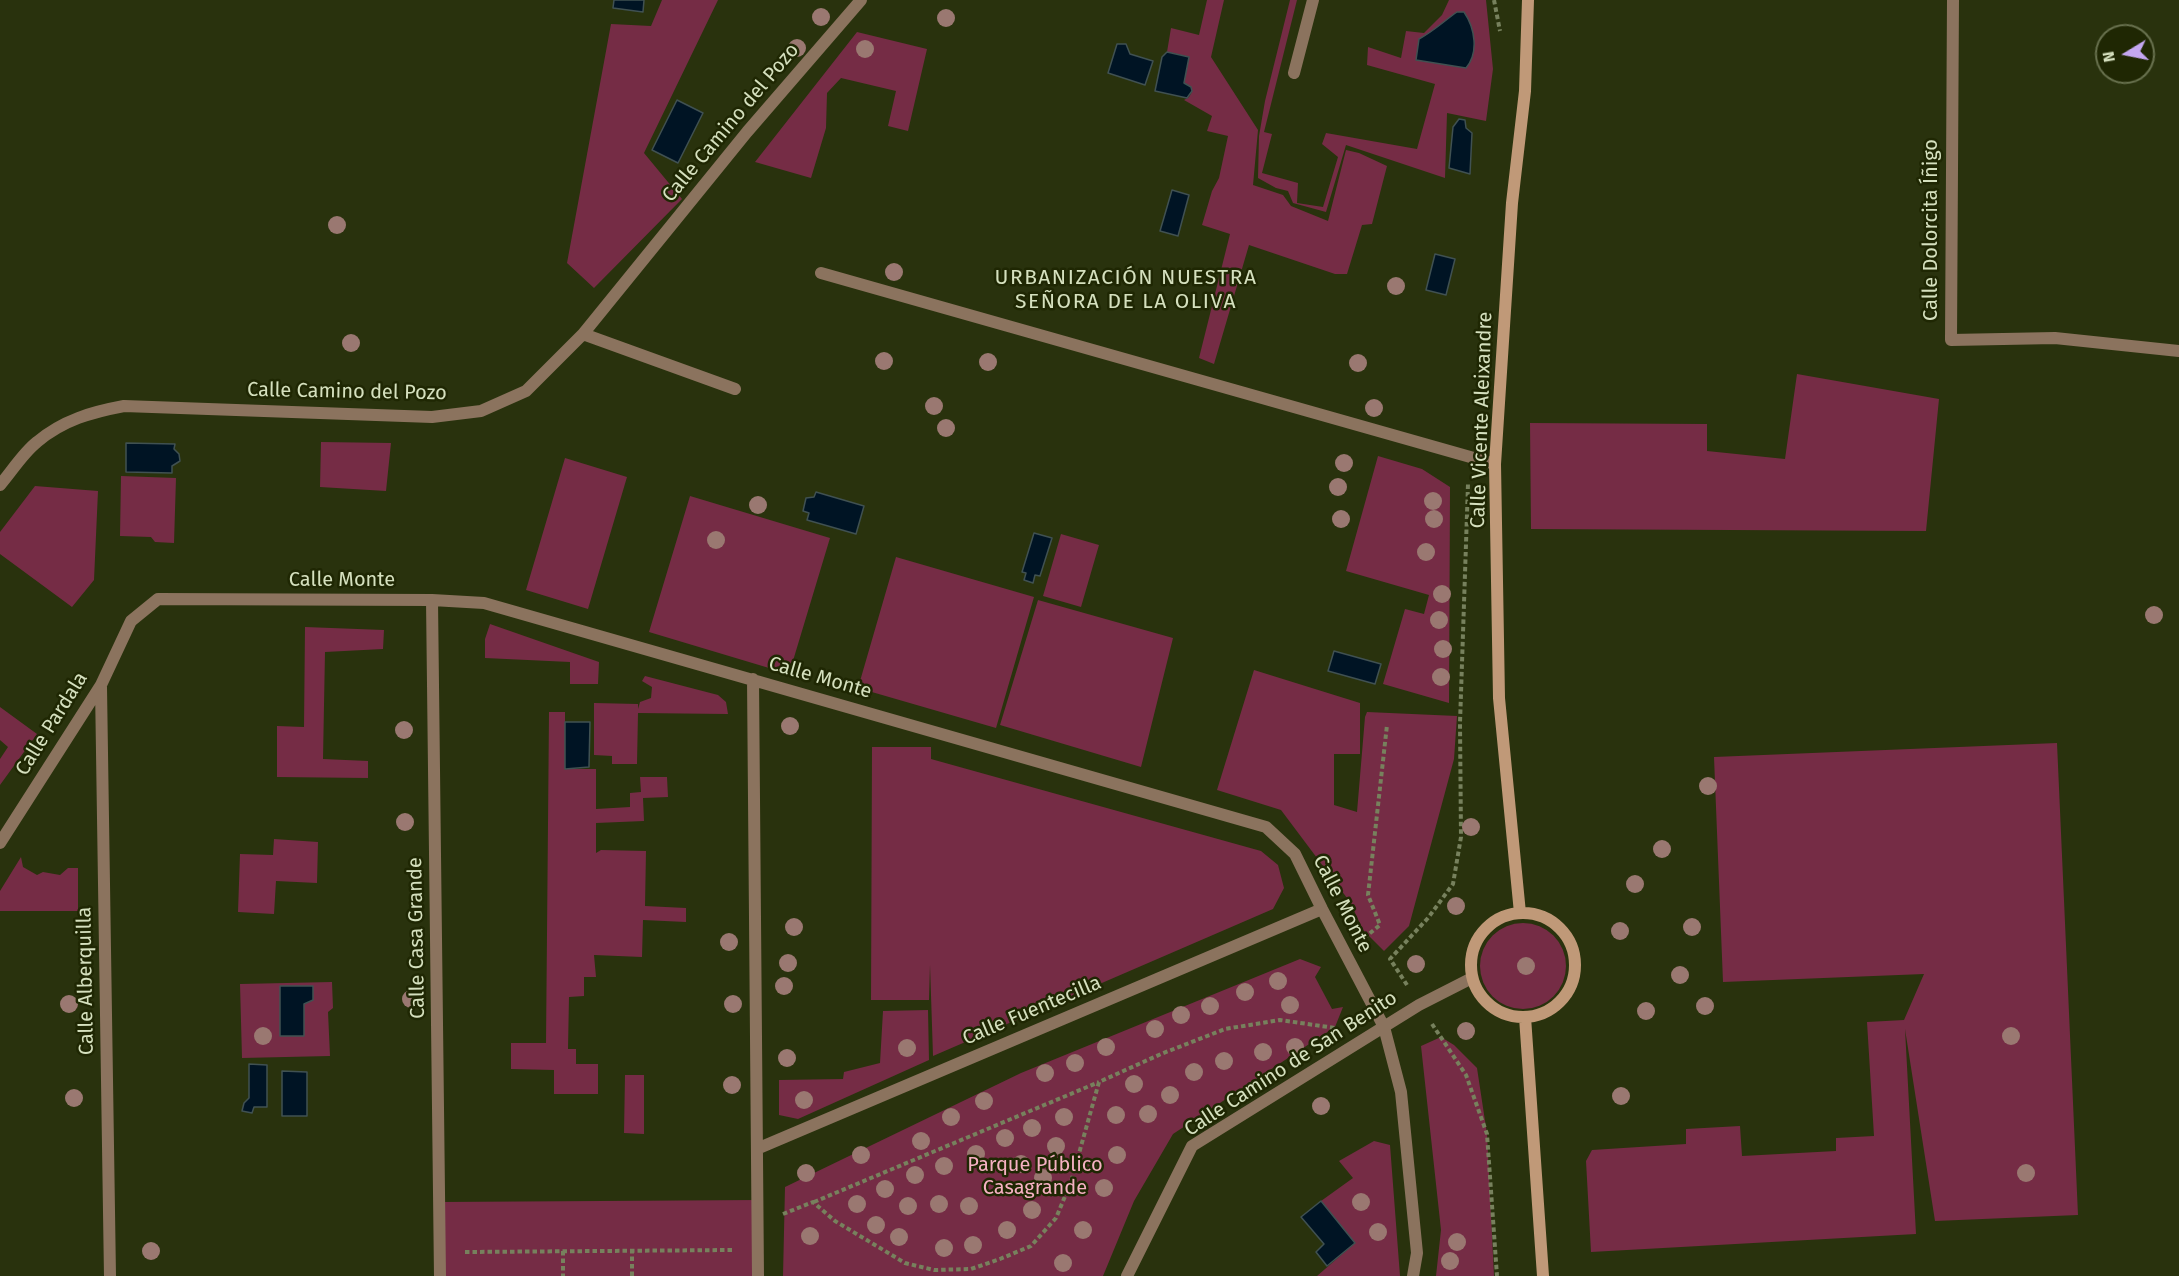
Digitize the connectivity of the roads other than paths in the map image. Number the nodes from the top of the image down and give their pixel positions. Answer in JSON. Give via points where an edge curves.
{"nodes":[{"id":1,"x":861,"y":0,"type":"edge"},
{"id":2,"x":1313,"y":0,"type":"edge"},
{"id":3,"x":1528,"y":0,"type":"edge"},
{"id":4,"x":1953,"y":0,"type":"edge"},
{"id":5,"x":1294,"y":73,"type":"dead end"},
{"id":6,"x":821,"y":273,"type":"dead end"},
{"id":7,"x":583,"y":334,"type":"junction"},
{"id":8,"x":2179,"y":351,"type":"edge"},
{"id":9,"x":735,"y":389,"type":"dead end"},
{"id":10,"x":1495,"y":464,"type":"junction"},
{"id":11,"x":0,"y":485,"type":"edge"},
{"id":12,"x":432,"y":600,"type":"junction"},
{"id":13,"x":131,"y":621,"type":"joint"},
{"id":14,"x":753,"y":679,"type":"junction"},
{"id":15,"x":100,"y":685,"type":"junction"},
{"id":16,"x":0,"y":843,"type":"edge"},
{"id":17,"x":1322,"y":909,"type":"junction"},
{"id":18,"x":1520,"y":913,"type":"junction"},
{"id":19,"x":1472,"y":978,"type":"junction"},
{"id":20,"x":1525,"y":1017,"type":"junction"},
{"id":21,"x":1384,"y":1028,"type":"junction"},
{"id":22,"x":759,"y":1148,"type":"junction"},
{"id":23,"x":110,"y":1276,"type":"edge"},
{"id":24,"x":440,"y":1276,"type":"edge"},
{"id":25,"x":758,"y":1276,"type":"edge"},
{"id":26,"x":1127,"y":1276,"type":"edge"},
{"id":27,"x":1413,"y":1276,"type":"edge"},
{"id":28,"x":1543,"y":1276,"type":"edge"}],
"edges":[{"from":1,"to":7,"type":"street","name":"Calle Camino del Pozo","via":[[747,132]]},
{"from":2,"to":5,"type":"street"},
{"from":3,"to":10,"type":"main road","name":"Calle Vicente Aleixandre","via":[[1525,91],[1512,203]]},
{"from":4,"to":8,"type":"street","name":"Calle Dolorcita Íñigo","via":[[1951,340],[2055,338]]},
{"from":6,"to":10,"type":"street"},
{"from":7,"to":9,"type":"street"},
{"from":7,"to":11,"type":"street","name":"Calle Camino del Pozo","via":[[526,391],[481,411],[432,417],[124,406],[88,413],[61,425],[35,443]]},
{"from":10,"to":18,"type":"main road","name":"Calle Vicente Aleixandre","via":[[1499,698]]},
{"from":12,"to":13,"type":"street","name":"Calle Monte","via":[[158,599]]},
{"from":12,"to":14,"type":"street","name":"Calle Monte","via":[[484,603]]},
{"from":12,"to":24,"type":"street","name":"Calle Casa Grande"},
{"from":13,"to":15,"type":"street","name":"Calle Pardala"},
{"from":14,"to":17,"type":"street","name":"Calle Monte","via":[[1266,827],[1295,854]]},
{"from":14,"to":22,"type":"street"},
{"from":15,"to":16,"type":"street","name":"Calle Pardala"},
{"from":15,"to":23,"type":"street","name":"Calle Alberquilla"},
{"from":17,"to":21,"type":"street","name":"Calle Monte"},
{"from":17,"to":22,"type":"street","name":"Calle Fuentecilla"},
{"from":18,"to":19,"type":"main road","via":[[1496,919],[1483,930],[1470,961]]},
{"from":18,"to":20,"type":"main road","via":[[1545,918],[1559,927],[1569,940],[1574,957],[1568,991],[1557,1005],[1542,1014]]},
{"from":19,"to":20,"type":"main road","via":[[1491,1007],[1507,1015]]},
{"from":19,"to":21,"type":"street","name":"Calle Camino de San Benito"},
{"from":20,"to":28,"type":"main road"},
{"from":21,"to":26,"type":"street","name":"Calle Camino de San Benito","via":[[1192,1146]]},
{"from":21,"to":27,"type":"street","name":"Calle Monte","via":[[1401,1092],[1417,1253]]},
{"from":22,"to":25,"type":"street"}]}
